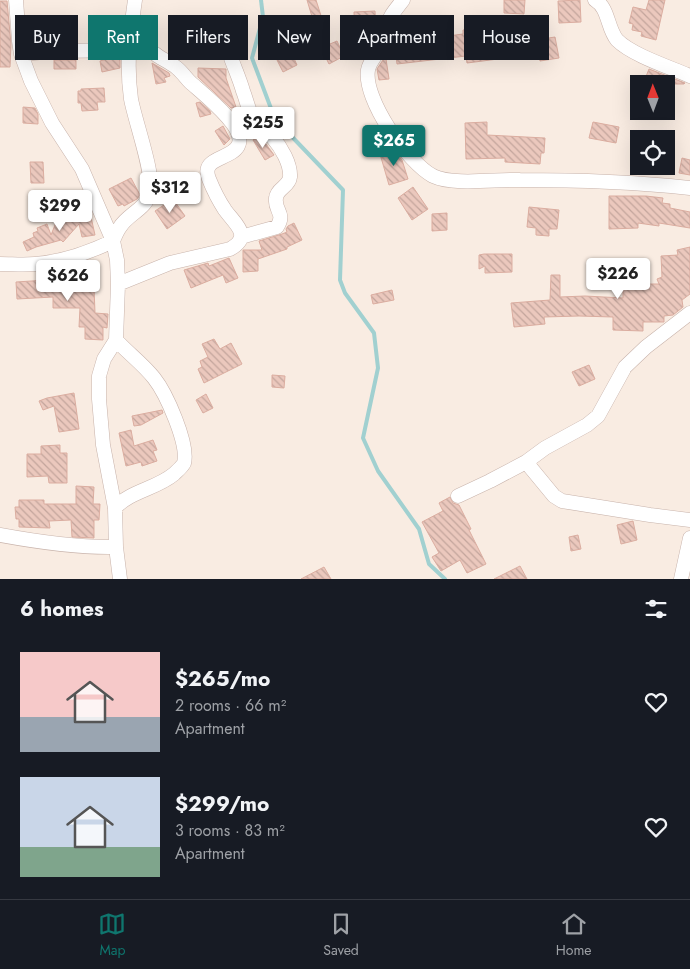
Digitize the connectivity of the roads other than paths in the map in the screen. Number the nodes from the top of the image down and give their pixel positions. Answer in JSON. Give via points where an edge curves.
{"nodes":[{"id":1,"x":16,"y":0,"type":"edge"},
{"id":2,"x":135,"y":0,"type":"edge"},
{"id":3,"x":403,"y":0,"type":"edge"},
{"id":4,"x":602,"y":3,"type":"edge"},
{"id":5,"x":17,"y":15,"type":"edge"},
{"id":6,"x":133,"y":15,"type":"edge"},
{"id":7,"x":158,"y":56,"type":"edge"},
{"id":8,"x":23,"y":60,"type":"edge"},
{"id":9,"x":129,"y":60,"type":"edge"},
{"id":10,"x":232,"y":60,"type":"edge"},
{"id":11,"x":690,"y":76,"type":"edge"},
{"id":12,"x":690,"y":188,"type":"edge"},
{"id":13,"x":241,"y":237,"type":"junction"},
{"id":14,"x":114,"y":241,"type":"junction"},
{"id":15,"x":0,"y":264,"type":"edge"},
{"id":16,"x":118,"y":284,"type":"junction"},
{"id":17,"x":690,"y":313,"type":"edge"},
{"id":18,"x":116,"y":340,"type":"junction"},
{"id":19,"x":526,"y":462,"type":"junction"},
{"id":20,"x":458,"y":496,"type":"dead end"},
{"id":21,"x":115,"y":508,"type":"junction"},
{"id":22,"x":690,"y":520,"type":"edge"},
{"id":23,"x":0,"y":535,"type":"edge"},
{"id":24,"x":690,"y":538,"type":"edge"},
{"id":25,"x":116,"y":547,"type":"junction"},
{"id":26,"x":120,"y":579,"type":"edge"},
{"id":27,"x":681,"y":579,"type":"edge"}],
"edges":[{"from":1,"to":5,"type":"street"},
{"from":2,"to":6,"type":"street"},
{"from":3,"to":12,"type":"street","via":[[387,24],[383,44],[372,58],[368,70],[369,86],[381,118],[417,163],[434,176],[475,182],[646,183]]},
{"from":4,"to":11,"type":"street","via":[[616,38],[628,49]]},
{"from":7,"to":13,"type":"street","via":[[206,94],[239,134],[237,148],[212,162],[207,171],[217,197],[241,229]]},
{"from":8,"to":14,"type":"street","via":[[42,105],[82,169]]},
{"from":9,"to":14,"type":"street","via":[[131,99],[151,190],[143,206],[120,226]]},
{"from":10,"to":13,"type":"street","via":[[250,112],[256,124],[273,137],[282,150],[290,177],[276,198],[281,214],[277,227]]},
{"from":13,"to":16,"type":"street","via":[[238,244],[230,249],[170,264]]},
{"from":14,"to":15,"type":"street","via":[[53,261]]},
{"from":14,"to":16,"type":"street"},
{"from":16,"to":18,"type":"street"},
{"from":17,"to":19,"type":"street","via":[[625,367],[598,416],[587,426]]},
{"from":18,"to":21,"type":"street","via":[[104,359],[99,376],[104,445]]},
{"from":18,"to":21,"type":"street","via":[[154,378],[172,411],[185,455],[183,465],[174,474]]},
{"from":19,"to":20,"type":"street"},
{"from":19,"to":22,"type":"street","via":[[562,501]]},
{"from":21,"to":25,"type":"street"},
{"from":23,"to":25,"type":"street","via":[[44,543]]},
{"from":24,"to":27,"type":"street"},
{"from":25,"to":26,"type":"street"}]}
